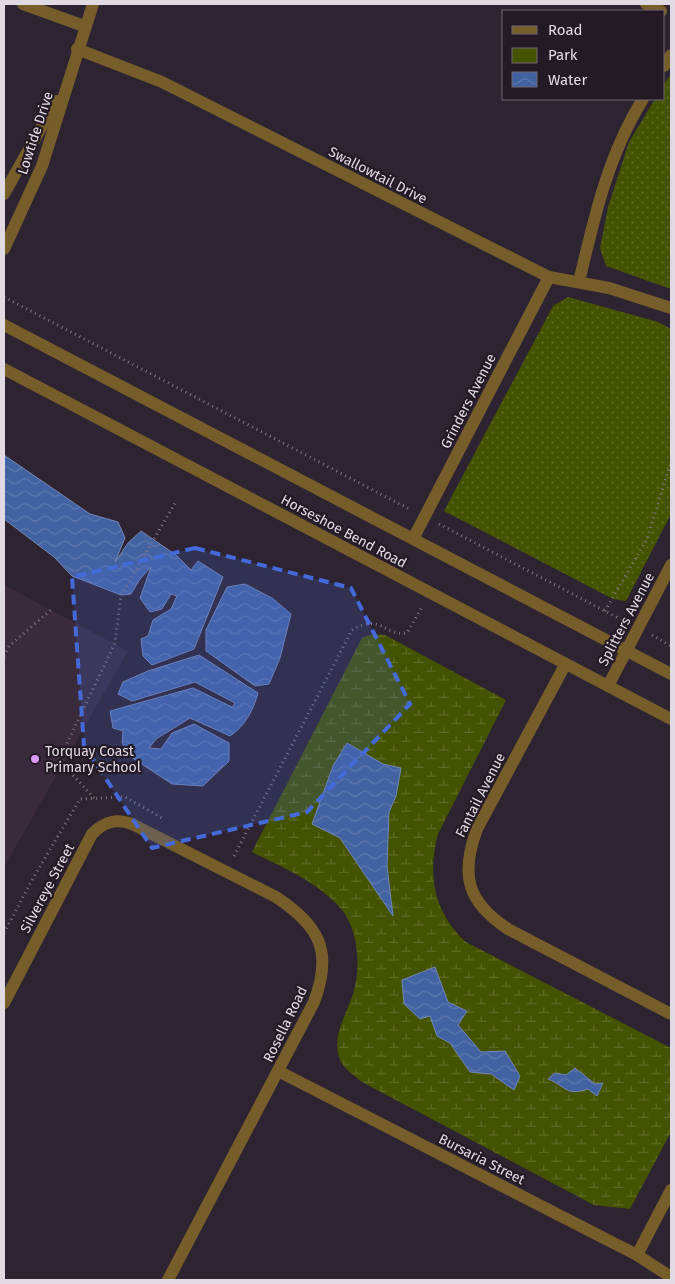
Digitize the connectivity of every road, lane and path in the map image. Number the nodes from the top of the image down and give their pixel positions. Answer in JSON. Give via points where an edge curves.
{"nodes":[{"id":1,"x":23,"y":4,"type":"edge"},
{"id":2,"x":93,"y":4,"type":"edge"},
{"id":3,"x":646,"y":4,"type":"edge"},
{"id":4,"x":658,"y":10,"type":"edge"},
{"id":5,"x":84,"y":26,"type":"junction"},
{"id":6,"x":77,"y":49,"type":"junction"},
{"id":7,"x":67,"y":81,"type":"junction"},
{"id":8,"x":642,"y":100,"type":"edge"},
{"id":9,"x":4,"y":194,"type":"edge"},
{"id":10,"x":4,"y":249,"type":"edge"},
{"id":11,"x":549,"y":277,"type":"junction"},
{"id":12,"x":579,"y":282,"type":"junction"},
{"id":13,"x":4,"y":298,"type":"edge"},
{"id":14,"x":671,"y":308,"type":"edge"},
{"id":15,"x":4,"y":325,"type":"edge"},
{"id":16,"x":4,"y":369,"type":"edge"},
{"id":17,"x":671,"y":462,"type":"edge"},
{"id":18,"x":177,"y":500,"type":"dead end"},
{"id":19,"x":425,"y":517,"type":"junction"},
{"id":20,"x":413,"y":539,"type":"junction"},
{"id":21,"x":671,"y":565,"type":"edge"},
{"id":22,"x":51,"y":610,"type":"dead end"},
{"id":23,"x":605,"y":611,"type":"junction"},
{"id":24,"x":413,"y":625,"type":"dead end"},
{"id":25,"x":638,"y":628,"type":"junction"},
{"id":26,"x":671,"y":646,"type":"edge"},
{"id":27,"x":627,"y":650,"type":"junction"},
{"id":28,"x":4,"y":656,"type":"edge"},
{"id":29,"x":565,"y":665,"type":"junction"},
{"id":30,"x":671,"y":674,"type":"edge"},
{"id":31,"x":608,"y":686,"type":"junction"},
{"id":32,"x":671,"y":719,"type":"edge"},
{"id":33,"x":95,"y":798,"type":"dead end"},
{"id":34,"x":111,"y":821,"type":"joint"},
{"id":35,"x":225,"y":852,"type":"dead end"},
{"id":36,"x":4,"y":1003,"type":"edge"},
{"id":37,"x":671,"y":1014,"type":"edge"},
{"id":38,"x":278,"y":1071,"type":"junction"},
{"id":39,"x":671,"y":1190,"type":"edge"},
{"id":40,"x":637,"y":1255,"type":"junction"},
{"id":41,"x":671,"y":1277,"type":"edge"},
{"id":42,"x":168,"y":1280,"type":"edge"}],
"edges":[{"from":1,"to":5,"type":"street"},
{"from":2,"to":5,"type":"street","name":"Lowtide Drive"},
{"from":3,"to":4,"type":"street"},
{"from":5,"to":6,"type":"street","name":"Lowtide Drive"},
{"from":6,"to":7,"type":"street","name":"Lowtide Drive"},
{"from":6,"to":11,"type":"street","name":"Swallowtail Drive","via":[[162,82]]},
{"from":7,"to":9,"type":"street","name":"Lowtide Drive"},
{"from":7,"to":10,"type":"street","name":"Lowtide Drive","via":[[42,166]]},
{"from":8,"to":12,"type":"street","via":[[608,169]]},
{"from":11,"to":12,"type":"street","name":"Swallowtail Drive"},
{"from":11,"to":19,"type":"street","name":"Grinders Avenue"},
{"from":12,"to":14,"type":"street","name":"Swallowtail Drive"},
{"from":13,"to":19,"type":"path"},
{"from":15,"to":20,"type":"street","name":"Horseshoe Bend Road"},
{"from":16,"to":29,"type":"street","name":"Horseshoe Bend Road"},
{"from":17,"to":23,"type":"path","via":[[647,539]]},
{"from":18,"to":33,"type":"path","via":[[121,595],[115,643],[59,760]]},
{"from":19,"to":20,"type":"street","name":"Grinders Avenue"},
{"from":19,"to":23,"type":"path"},
{"from":20,"to":27,"type":"street","name":"Horseshoe Bend Road"},
{"from":21,"to":25,"type":"street","name":"Splitters Avenue"},
{"from":22,"to":28,"type":"path","via":[[9,646]]},
{"from":23,"to":25,"type":"path"},
{"from":24,"to":35,"type":"path","via":[[407,634],[365,622],[352,630],[234,856]]},
{"from":25,"to":26,"type":"path"},
{"from":25,"to":27,"type":"street","name":"Splitters Avenue"},
{"from":27,"to":30,"type":"street","name":"Horseshoe Bend Road"},
{"from":27,"to":31,"type":"street","name":"Splitters Avenue"},
{"from":29,"to":31,"type":"street","name":"Horseshoe Bend Road"},
{"from":29,"to":37,"type":"street","name":"Fantail Avenue","via":[[477,829],[468,852],[468,878],[476,900],[490,917]]},
{"from":31,"to":32,"type":"street","name":"Horseshoe Bend Road"},
{"from":34,"to":36,"type":"street","name":"Silvereye Street","via":[[92,834]]},
{"from":34,"to":38,"type":"street","name":"Rosella Road","via":[[120,820],[134,825],[276,897],[309,925],[324,960],[323,979]]},
{"from":38,"to":40,"type":"street","name":"Bursaria Street"},
{"from":38,"to":42,"type":"street","name":"Rosella Road"},
{"from":39,"to":40,"type":"street"},
{"from":40,"to":41,"type":"street","name":"Bursaria Street"}]}
